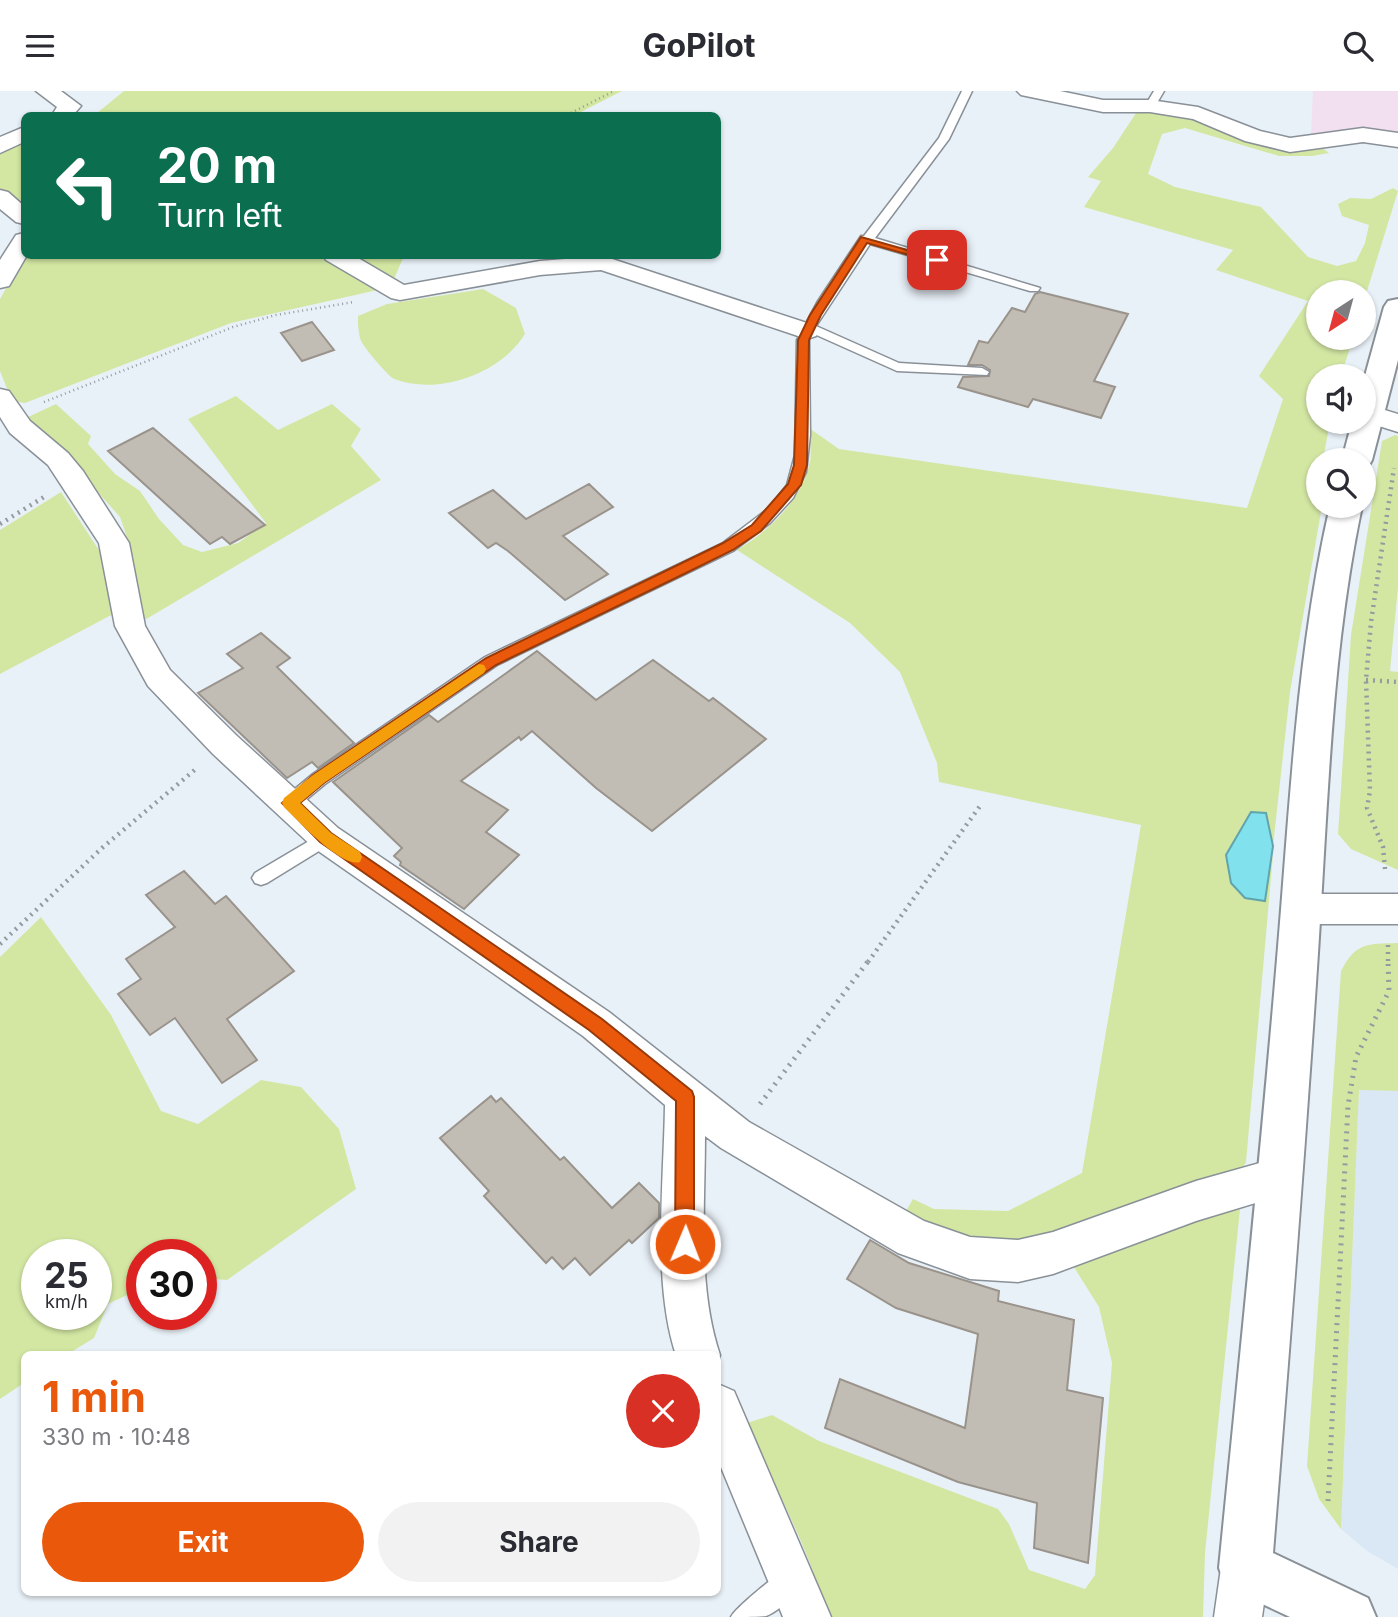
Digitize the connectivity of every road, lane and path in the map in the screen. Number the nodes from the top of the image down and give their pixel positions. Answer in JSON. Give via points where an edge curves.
{"nodes":[{"id":1,"x":47,"y":91,"type":"edge"},
{"id":2,"x":614,"y":91,"type":"edge"},
{"id":3,"x":967,"y":91,"type":"edge"},
{"id":4,"x":1028,"y":91,"type":"edge"},
{"id":5,"x":1155,"y":99,"type":"edge"},
{"id":6,"x":73,"y":112,"type":"edge"},
{"id":7,"x":573,"y":112,"type":"edge"},
{"id":8,"x":21,"y":136,"type":"edge"},
{"id":9,"x":1398,"y":140,"type":"edge"},
{"id":10,"x":0,"y":146,"type":"edge"},
{"id":11,"x":0,"y":197,"type":"edge"},
{"id":12,"x":21,"y":214,"type":"edge"},
{"id":13,"x":865,"y":239,"type":"junction"},
{"id":14,"x":21,"y":245,"type":"edge"},
{"id":15,"x":342,"y":259,"type":"edge"},
{"id":16,"x":0,"y":281,"type":"edge"},
{"id":17,"x":1034,"y":288,"type":"dead end"},
{"id":18,"x":400,"y":293,"type":"junction"},
{"id":19,"x":1395,"y":325,"type":"edge"},
{"id":20,"x":808,"y":329,"type":"junction"},
{"id":21,"x":982,"y":372,"type":"dead end"},
{"id":22,"x":1376,"y":388,"type":"edge"},
{"id":23,"x":6,"y":406,"type":"edge"},
{"id":24,"x":1376,"y":416,"type":"edge"},
{"id":25,"x":1398,"y":423,"type":"edge"},
{"id":26,"x":1396,"y":461,"type":"dead end"},
{"id":27,"x":73,"y":478,"type":"junction"},
{"id":28,"x":1344,"y":518,"type":"edge"},
{"id":29,"x":0,"y":524,"type":"edge"},
{"id":30,"x":1366,"y":680,"type":"junction"},
{"id":31,"x":1398,"y":683,"type":"edge"},
{"id":32,"x":225,"y":745,"type":"junction"},
{"id":33,"x":290,"y":803,"type":"junction"},
{"id":34,"x":980,"y":806,"type":"dead end"},
{"id":35,"x":326,"y":838,"type":"junction"},
{"id":36,"x":1385,"y":869,"type":"dead end"},
{"id":37,"x":261,"y":878,"type":"dead end"},
{"id":38,"x":1302,"y":909,"type":"junction"},
{"id":39,"x":1393,"y":922,"type":"edge"},
{"id":40,"x":0,"y":944,"type":"edge"},
{"id":41,"x":685,"y":1097,"type":"junction"},
{"id":42,"x":736,"y":1135,"type":"junction"},
{"id":43,"x":1281,"y":1177,"type":"junction"},
{"id":44,"x":697,"y":1351,"type":"edge"},
{"id":45,"x":721,"y":1414,"type":"edge"},
{"id":46,"x":1328,"y":1501,"type":"dead end"},
{"id":47,"x":1242,"y":1593,"type":"edge"},
{"id":48,"x":799,"y":1598,"type":"edge"},
{"id":49,"x":743,"y":1617,"type":"edge"},
{"id":50,"x":1349,"y":1617,"type":"edge"}],
"edges":[{"from":1,"to":6,"type":"street"},
{"from":2,"to":7,"type":"path"},
{"from":3,"to":13,"type":"lane","via":[[944,139]]},
{"from":4,"to":5,"type":"street","via":[[1103,106]]},
{"from":5,"to":9,"type":"street","via":[[1290,145],[1363,135]]},
{"from":8,"to":10,"type":"street"},
{"from":11,"to":12,"type":"street"},
{"from":13,"to":17,"type":"lane"},
{"from":13,"to":20,"type":"lane"},
{"from":14,"to":16,"type":"street"},
{"from":15,"to":18,"type":"street"},
{"from":18,"to":20,"type":"street","via":[[540,268],[603,263]]},
{"from":18,"to":23,"type":"path","via":[[233,327]]},
{"from":19,"to":22,"type":"street"},
{"from":20,"to":21,"type":"lane","via":[[897,367]]},
{"from":20,"to":33,"type":"lane","via":[[803,340],[800,465],[794,485],[756,528],[728,547],[491,661]]},
{"from":23,"to":27,"type":"street","via":[[20,427]]},
{"from":24,"to":25,"type":"street"},
{"from":26,"to":30,"type":"path"},
{"from":27,"to":29,"type":"path"},
{"from":27,"to":32,"type":"street","via":[[114,543],[138,645],[159,678]]},
{"from":28,"to":38,"type":"street","via":[[1311,747]]},
{"from":30,"to":31,"type":"path"},
{"from":30,"to":36,"type":"path","via":[[1367,808]]},
{"from":32,"to":33,"type":"street"},
{"from":32,"to":40,"type":"path","via":[[102,848]]},
{"from":33,"to":35,"type":"street"},
{"from":34,"to":42,"type":"path"},
{"from":35,"to":37,"type":"lane"},
{"from":35,"to":41,"type":"street","via":[[596,1024]]},
{"from":38,"to":39,"type":"street"},
{"from":38,"to":43,"type":"street"},
{"from":39,"to":46,"type":"path","via":[[1389,992],[1356,1057],[1348,1106]]},
{"from":41,"to":42,"type":"street"},
{"from":41,"to":44,"type":"street","via":[[684,1272]]},
{"from":42,"to":43,"type":"street","via":[[914,1238],[970,1258],[1018,1261],[1053,1253],[1196,1201]]},
{"from":43,"to":47,"type":"street"},
{"from":45,"to":48,"type":"street"},
{"from":47,"to":50,"type":"street"},
{"from":48,"to":49,"type":"lane","via":[[766,1602]]}]}
